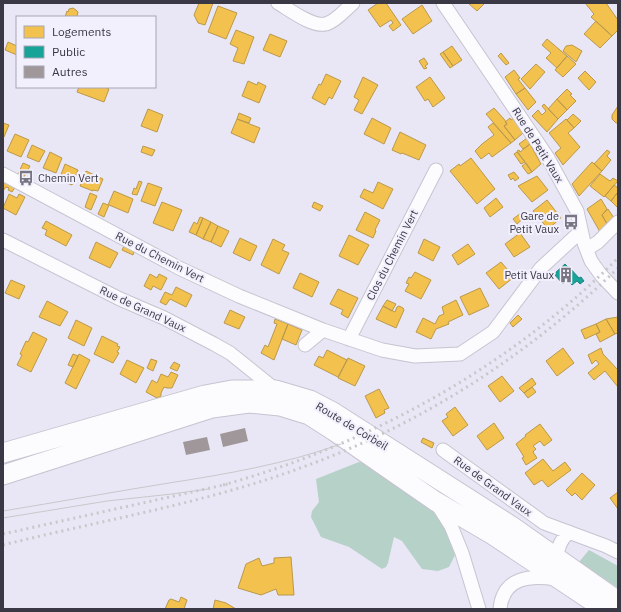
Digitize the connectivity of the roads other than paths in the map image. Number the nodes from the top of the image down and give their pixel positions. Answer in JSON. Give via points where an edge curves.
{"nodes":[{"id":1,"x":278,"y":3,"type":"edge"},
{"id":2,"x":353,"y":3,"type":"edge"},
{"id":3,"x":443,"y":3,"type":"edge"},
{"id":4,"x":436,"y":170,"type":"dead end"},
{"id":5,"x":3,"y":174,"type":"edge"},
{"id":6,"x":618,"y":222,"type":"edge"},
{"id":7,"x":581,"y":231,"type":"junction"},
{"id":8,"x":3,"y":240,"type":"edge"},
{"id":9,"x":587,"y":249,"type":"junction"},
{"id":10,"x":618,"y":293,"type":"edge"},
{"id":11,"x":323,"y":330,"type":"junction"},
{"id":12,"x":349,"y":339,"type":"junction"},
{"id":13,"x":305,"y":345,"type":"dead end"},
{"id":14,"x":276,"y":390,"type":"junction"},
{"id":15,"x":443,"y":450,"type":"dead end"},
{"id":16,"x":378,"y":451,"type":"junction"},
{"id":17,"x":3,"y":453,"type":"edge"},
{"id":18,"x":3,"y":475,"type":"edge"},
{"id":19,"x":435,"y":501,"type":"junction"},
{"id":20,"x":544,"y":522,"type":"junction"},
{"id":21,"x":513,"y":527,"type":"junction"},
{"id":22,"x":569,"y":532,"type":"junction"},
{"id":23,"x":618,"y":552,"type":"edge"},
{"id":24,"x":556,"y":557,"type":"junction"},
{"id":25,"x":559,"y":580,"type":"junction"},
{"id":26,"x":618,"y":601,"type":"edge"},
{"id":27,"x":479,"y":609,"type":"edge"},
{"id":28,"x":500,"y":609,"type":"edge"},
{"id":29,"x":604,"y":609,"type":"edge"}],
"edges":[{"from":1,"to":2,"type":"street","via":[[304,19],[325,24]]},
{"from":3,"to":7,"type":"street","name":"Rue de Petit Vaux","via":[[548,158],[577,211]]},
{"from":4,"to":12,"type":"street","name":"Clos du Chemin Vert"},
{"from":5,"to":11,"type":"street","name":"Rue du Chemin Vert","via":[[179,268]]},
{"from":6,"to":9,"type":"street"},
{"from":7,"to":9,"type":"street","name":"Rue de Petit Vaux"},
{"from":7,"to":12,"type":"street","name":"Rue du Chemin Vert","via":[[541,268],[492,332],[460,354],[416,356],[382,350]]},
{"from":8,"to":14,"type":"street","name":"Rue de Grand Vaux","via":[[220,347]]},
{"from":9,"to":10,"type":"street","name":"Rue de Petit Vaux","via":[[594,266]]},
{"from":11,"to":12,"type":"street","name":"Rue du Chemin Vert"},
{"from":11,"to":13,"type":"street"},
{"from":14,"to":16,"type":"main road","name":"Route de Corbeil","via":[[310,400],[333,412]]},
{"from":14,"to":17,"type":"main road","name":"Route de Corbeil","via":[[232,390],[205,395]]},
{"from":15,"to":20,"type":"street","name":"Rue de Grand Vaux"},
{"from":16,"to":18,"type":"main road","name":"Route de Corbeil","via":[[309,415],[280,406],[249,403],[212,408]]},
{"from":16,"to":19,"type":"main road","name":"Route de Corbeil"},
{"from":16,"to":21,"type":"main road","name":"Route de Corbeil"},
{"from":19,"to":25,"type":"main road","name":"Route de Corbeil","via":[[493,535]]},
{"from":19,"to":27,"type":"street","via":[[460,546]]},
{"from":20,"to":21,"type":"street","name":"Rue de Grand Vaux"},
{"from":20,"to":22,"type":"street","name":"Rue de Grand Vaux"},
{"from":21,"to":24,"type":"main road","name":"Route de Corbeil"},
{"from":22,"to":23,"type":"street","name":"Rue de Grand Vaux"},
{"from":22,"to":24,"type":"street","via":[[557,547]]},
{"from":24,"to":26,"type":"main road","name":"Route de Corbeil"},
{"from":25,"to":28,"type":"street","via":[[539,577],[520,579],[506,589]]},
{"from":25,"to":29,"type":"main road","name":"Route de Corbeil"}]}
